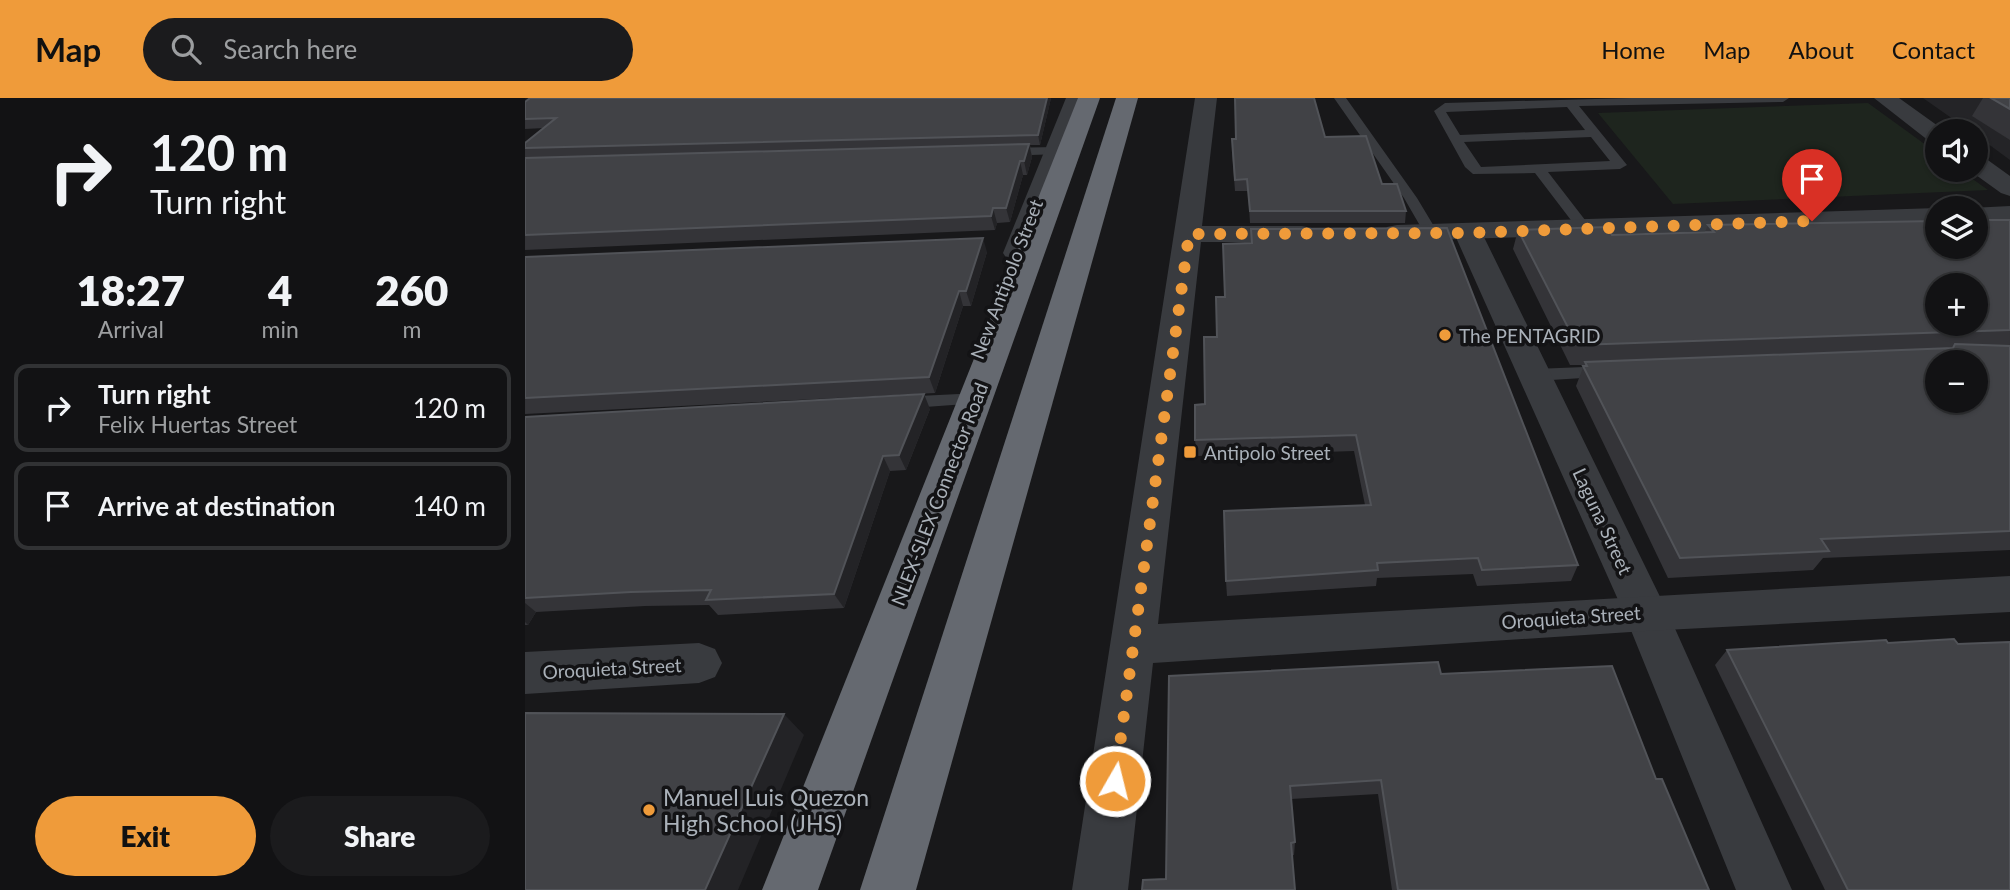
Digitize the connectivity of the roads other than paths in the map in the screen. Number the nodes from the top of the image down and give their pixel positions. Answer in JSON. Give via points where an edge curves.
{"nodes":[{"id":1,"x":1077,"y":98,"type":"edge"},
{"id":2,"x":1089,"y":98,"type":"edge"},
{"id":3,"x":1127,"y":98,"type":"edge"},
{"id":4,"x":1206,"y":98,"type":"edge"},
{"id":5,"x":1340,"y":98,"type":"edge"},
{"id":6,"x":1783,"y":98,"type":"edge"},
{"id":7,"x":1885,"y":98,"type":"edge"},
{"id":8,"x":1912,"y":98,"type":"edge"},
{"id":9,"x":1570,"y":103,"type":"junction"},
{"id":10,"x":1943,"y":119,"type":"edge"},
{"id":11,"x":1925,"y":126,"type":"edge"},
{"id":12,"x":1594,"y":133,"type":"junction"},
{"id":13,"x":1456,"y":139,"type":"junction"},
{"id":14,"x":1988,"y":149,"type":"edge"},
{"id":15,"x":1056,"y":151,"type":"junction"},
{"id":16,"x":986,"y":153,"type":"edge"},
{"id":17,"x":2010,"y":165,"type":"edge"},
{"id":18,"x":1539,"y":169,"type":"junction"},
{"id":19,"x":1988,"y":172,"type":"edge"},
{"id":20,"x":2010,"y":188,"type":"edge"},
{"id":21,"x":2010,"y":214,"type":"edge"},
{"id":22,"x":1988,"y":215,"type":"edge"},
{"id":23,"x":1925,"y":216,"type":"edge"},
{"id":24,"x":1585,"y":229,"type":"junction"},
{"id":25,"x":1377,"y":233,"type":"edge"},
{"id":26,"x":1450,"y":233,"type":"junction"},
{"id":27,"x":1189,"y":234,"type":"junction"},
{"id":28,"x":1323,"y":234,"type":"edge"},
{"id":29,"x":1633,"y":371,"type":"edge"},
{"id":30,"x":1535,"y":375,"type":"junction"},
{"id":31,"x":959,"y":400,"type":"junction"},
{"id":32,"x":877,"y":404,"type":"edge"},
{"id":33,"x":2010,"y":594,"type":"edge"},
{"id":34,"x":1646,"y":613,"type":"junction"},
{"id":35,"x":1133,"y":645,"type":"junction"},
{"id":36,"x":699,"y":663,"type":"dead end"},
{"id":37,"x":525,"y":673,"type":"edge"},
{"id":38,"x":769,"y":890,"type":"edge"},
{"id":39,"x":790,"y":890,"type":"edge"},
{"id":40,"x":888,"y":890,"type":"edge"},
{"id":41,"x":1100,"y":890,"type":"edge"},
{"id":42,"x":1763,"y":890,"type":"edge"}],
"edges":[{"from":1,"to":15,"type":"street","name":"New Antipolo Street"},
{"from":2,"to":39,"type":"highway","name":"NLEX-SLEX Connector Road"},
{"from":3,"to":40,"type":"highway"},
{"from":4,"to":27,"type":"street"},
{"from":5,"to":26,"type":"lane","via":[[1420,210]]},
{"from":6,"to":9,"type":"lane"},
{"from":7,"to":11,"type":"street"},
{"from":8,"to":10,"type":"street"},
{"from":9,"to":12,"type":"lane"},
{"from":9,"to":13,"type":"lane","via":[[1445,107],[1440,111]]},
{"from":12,"to":13,"type":"lane"},
{"from":12,"to":18,"type":"lane","via":[[1620,166]]},
{"from":13,"to":18,"type":"lane","via":[[1478,171]]},
{"from":14,"to":17,"type":"street"},
{"from":15,"to":16,"type":"lane"},
{"from":15,"to":31,"type":"street","name":"New Antipolo Street","via":[[1008,240]]},
{"from":18,"to":24,"type":"lane"},
{"from":19,"to":20,"type":"street"},
{"from":21,"to":22,"type":"street"},
{"from":23,"to":24,"type":"street"},
{"from":24,"to":26,"type":"street"},
{"from":25,"to":26,"type":"street"},
{"from":26,"to":30,"type":"street","name":"Laguna Street"},
{"from":27,"to":28,"type":"street"},
{"from":27,"to":35,"type":"street"},
{"from":29,"to":30,"type":"lane"},
{"from":30,"to":34,"type":"street","name":"Laguna Street"},
{"from":31,"to":32,"type":"lane"},
{"from":31,"to":38,"type":"street","name":"New Antipolo Street"},
{"from":33,"to":34,"type":"street","name":"Oroquieta Street"},
{"from":34,"to":35,"type":"street","name":"Oroquieta Street"},
{"from":34,"to":42,"type":"street","name":"Laguna Street"},
{"from":35,"to":41,"type":"street"},
{"from":36,"to":37,"type":"street","name":"Oroquieta Street"}]}
